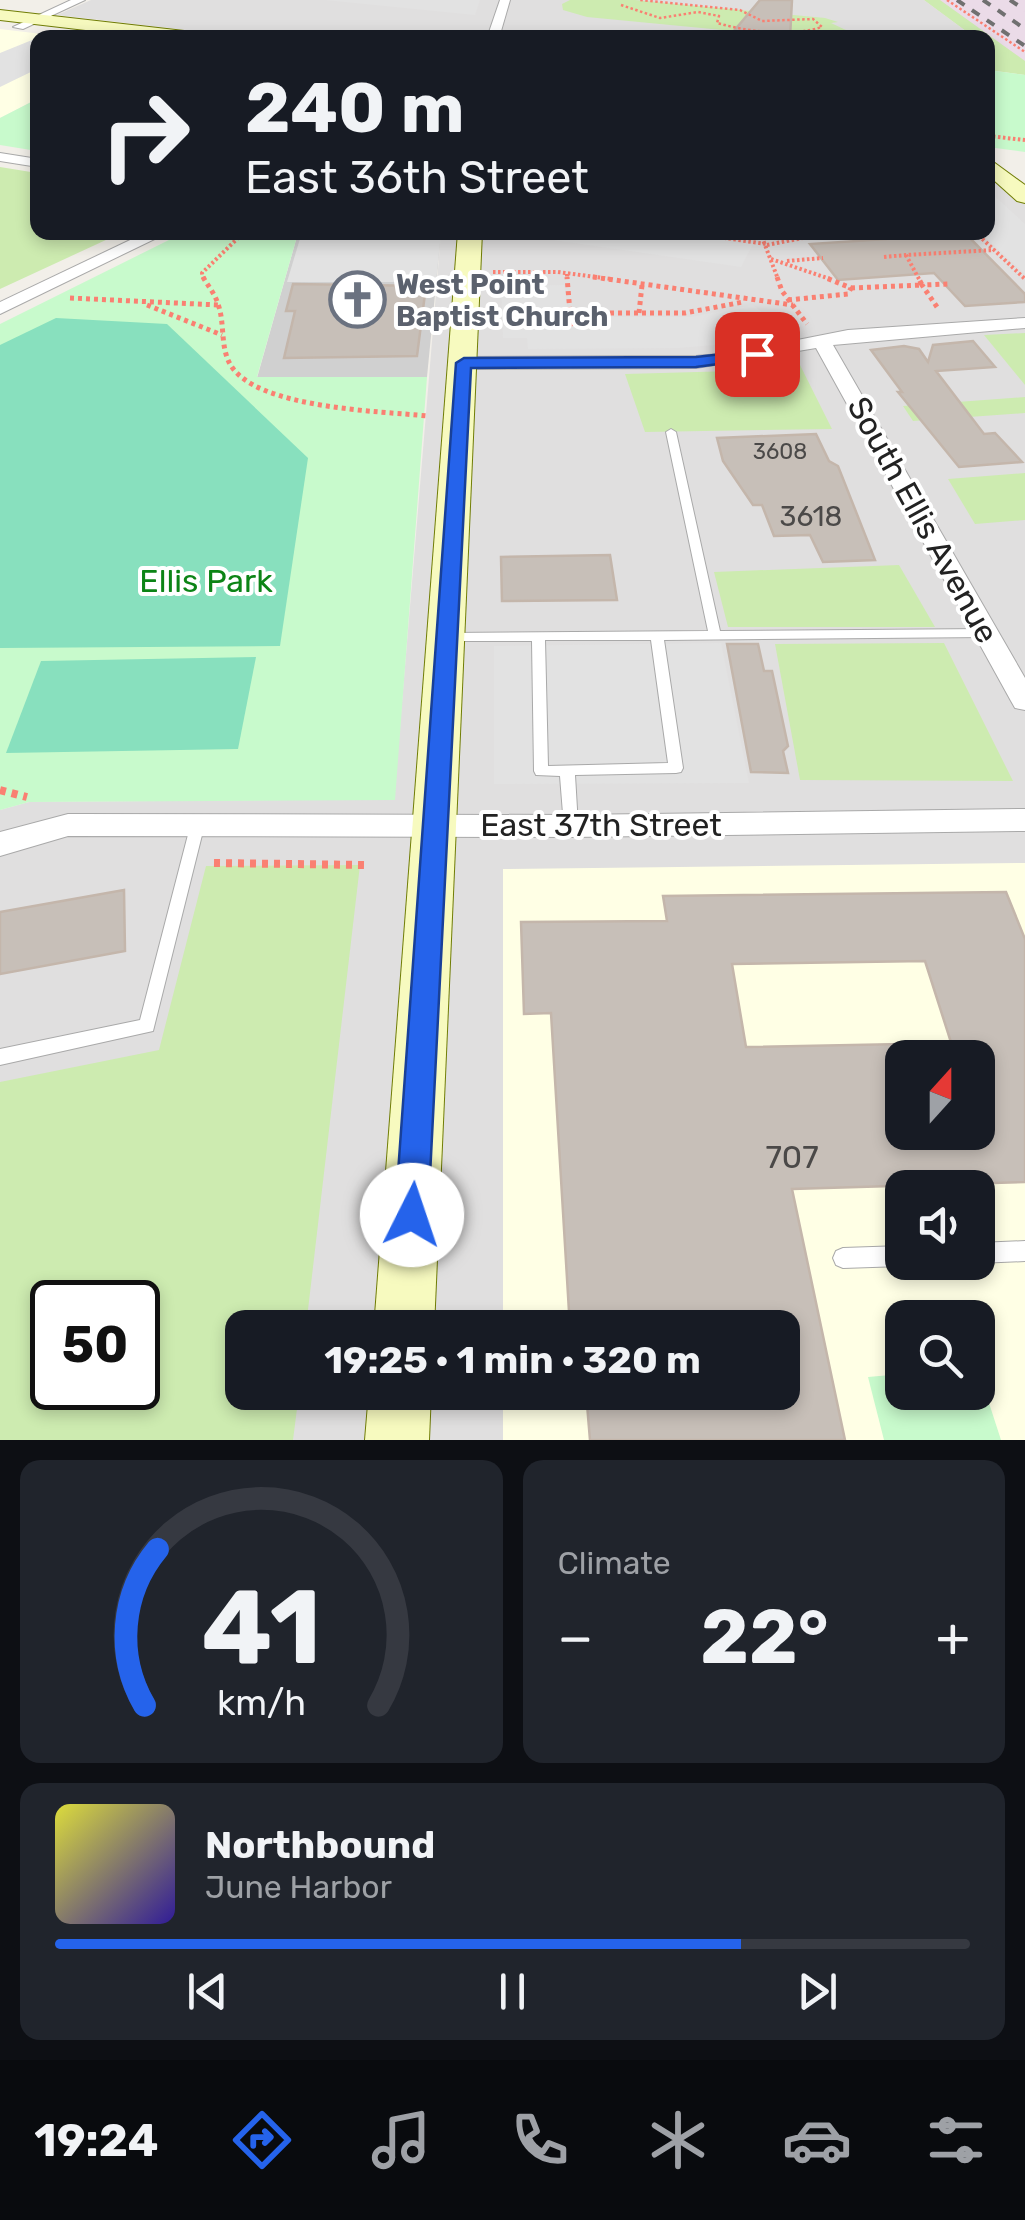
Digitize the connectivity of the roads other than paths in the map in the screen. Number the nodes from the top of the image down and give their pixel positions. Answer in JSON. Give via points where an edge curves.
{"nodes":[{"id":1,"x":80,"y":0,"type":"edge"},
{"id":2,"x":505,"y":0,"type":"edge"},
{"id":3,"x":0,"y":15,"type":"edge"},
{"id":4,"x":37,"y":19,"type":"junction"},
{"id":5,"x":0,"y":24,"type":"edge"},
{"id":6,"x":20,"y":26,"type":"junction"},
{"id":7,"x":50,"y":30,"type":"edge"},
{"id":8,"x":133,"y":30,"type":"edge"},
{"id":9,"x":495,"y":30,"type":"edge"},
{"id":10,"x":0,"y":157,"type":"edge"},
{"id":11,"x":30,"y":161,"type":"edge"},
{"id":12,"x":995,"y":170,"type":"edge"},
{"id":13,"x":1025,"y":196,"type":"edge"},
{"id":14,"x":144,"y":240,"type":"edge"},
{"id":15,"x":470,"y":240,"type":"edge"},
{"id":16,"x":0,"y":309,"type":"edge"},
{"id":17,"x":1025,"y":322,"type":"edge"},
{"id":18,"x":816,"y":335,"type":"junction"},
{"id":19,"x":464,"y":363,"type":"junction"},
{"id":20,"x":671,"y":432,"type":"dead end"},
{"id":21,"x":987,"y":632,"type":"junction"},
{"id":22,"x":538,"y":636,"type":"junction"},
{"id":23,"x":657,"y":636,"type":"junction"},
{"id":24,"x":715,"y":636,"type":"junction"},
{"id":25,"x":446,"y":637,"type":"junction"},
{"id":26,"x":1025,"y":701,"type":"edge"},
{"id":27,"x":567,"y":770,"type":"junction"},
{"id":28,"x":1025,"y":820,"type":"edge"},
{"id":29,"x":435,"y":826,"type":"junction"},
{"id":30,"x":572,"y":826,"type":"junction"},
{"id":31,"x":197,"y":827,"type":"junction"},
{"id":32,"x":0,"y":844,"type":"edge"},
{"id":33,"x":0,"y":1057,"type":"edge"},
{"id":34,"x":1025,"y":1251,"type":"edge"},
{"id":35,"x":995,"y":1252,"type":"edge"},
{"id":36,"x":885,"y":1257,"type":"edge"},
{"id":37,"x":843,"y":1258,"type":"dead end"},
{"id":38,"x":405,"y":1310,"type":"edge"},
{"id":39,"x":399,"y":1410,"type":"edge"},
{"id":40,"x":397,"y":1440,"type":"edge"}],
"edges":[{"from":1,"to":4,"type":"street"},
{"from":2,"to":9,"type":"street"},
{"from":3,"to":4,"type":"main road"},
{"from":4,"to":6,"type":"street"},
{"from":4,"to":8,"type":"main road"},
{"from":5,"to":6,"type":"main road"},
{"from":6,"to":7,"type":"main road"},
{"from":10,"to":11,"type":"street"},
{"from":12,"to":13,"type":"main road"},
{"from":14,"to":16,"type":"street"},
{"from":15,"to":19,"type":"main road"},
{"from":17,"to":18,"type":"street"},
{"from":18,"to":19,"type":"street","via":[[782,350],[696,362]]},
{"from":18,"to":21,"type":"street","name":"South Ellis Avenue"},
{"from":19,"to":25,"type":"main road"},
{"from":20,"to":24,"type":"lane"},
{"from":21,"to":24,"type":"lane"},
{"from":21,"to":26,"type":"street","name":"South Ellis Avenue"},
{"from":22,"to":23,"type":"lane"},
{"from":22,"to":25,"type":"lane"},
{"from":22,"to":27,"type":"lane","via":[[541,770]]},
{"from":23,"to":24,"type":"lane"},
{"from":23,"to":27,"type":"lane","via":[[676,768]]},
{"from":25,"to":29,"type":"main road"},
{"from":27,"to":30,"type":"lane"},
{"from":28,"to":30,"type":"street","name":"East 37th Street"},
{"from":29,"to":30,"type":"street","name":"East 37th Street"},
{"from":29,"to":31,"type":"street","name":"East 37th Street"},
{"from":29,"to":38,"type":"main road"},
{"from":31,"to":32,"type":"street","name":"East 37th Street","via":[[68,826]]},
{"from":31,"to":33,"type":"lane","via":[[148,1026]]},
{"from":34,"to":35,"type":"lane"},
{"from":36,"to":37,"type":"lane"},
{"from":39,"to":40,"type":"main road"}]}
